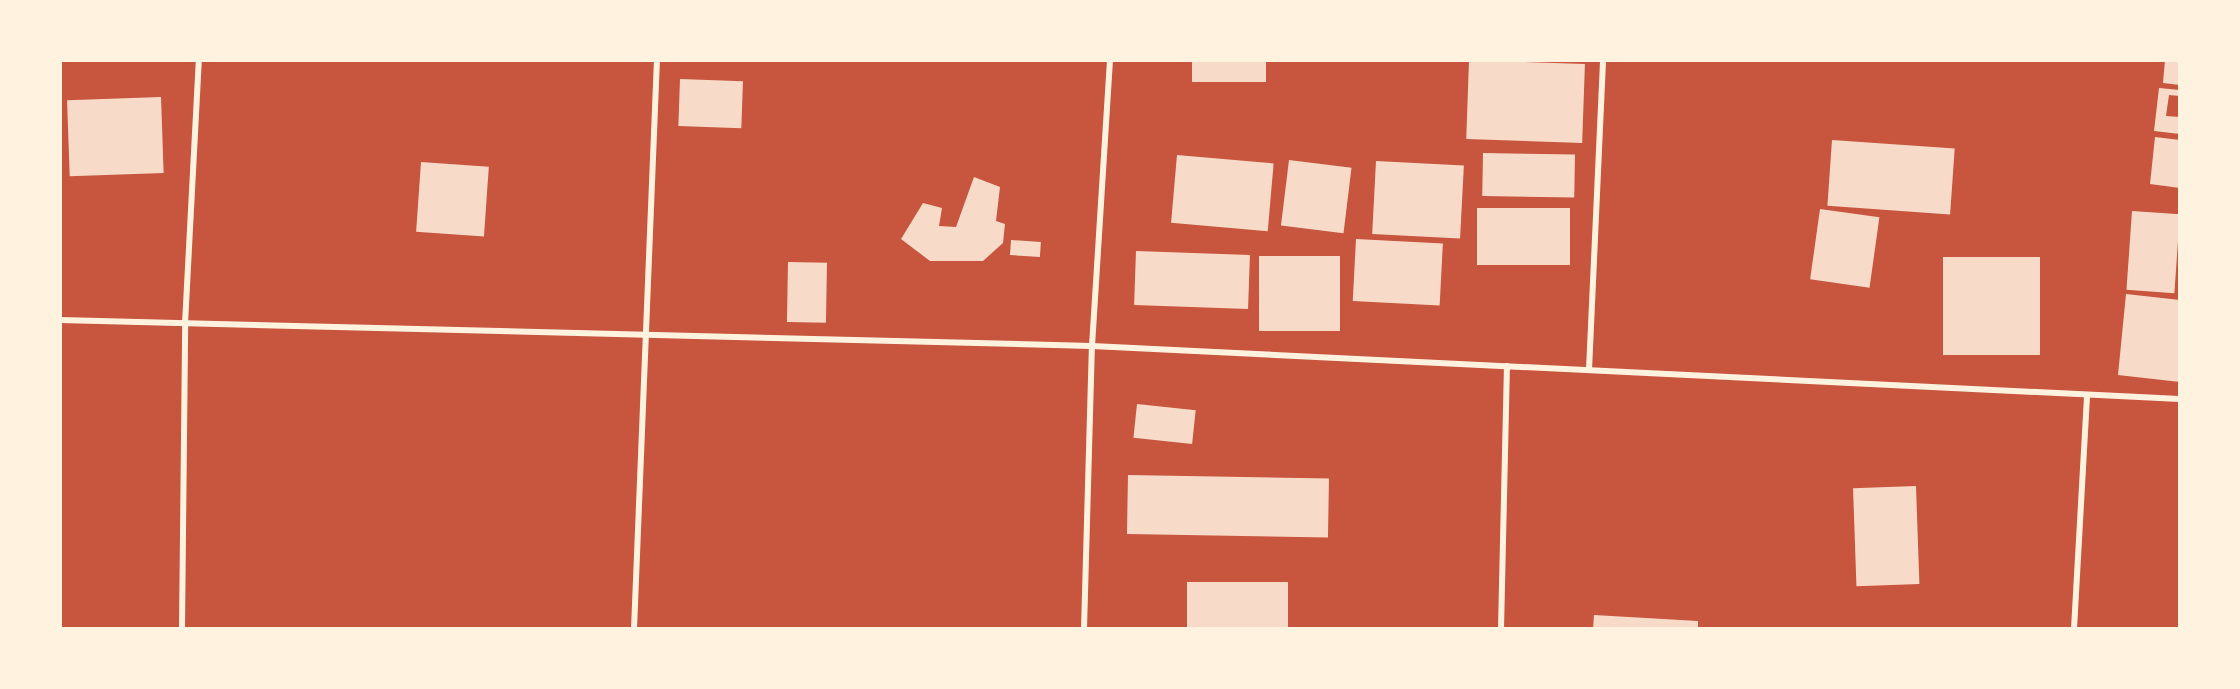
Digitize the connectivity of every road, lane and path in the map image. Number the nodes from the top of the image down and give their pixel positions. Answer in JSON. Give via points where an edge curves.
{"nodes":[{"id":1,"x":199,"y":60,"type":"edge"},
{"id":2,"x":657,"y":60,"type":"edge"},
{"id":3,"x":1110,"y":60,"type":"edge"},
{"id":4,"x":1603,"y":60,"type":"edge"},
{"id":5,"x":60,"y":320,"type":"edge"},
{"id":6,"x":185,"y":324,"type":"junction"},
{"id":7,"x":644,"y":335,"type":"junction"},
{"id":8,"x":1092,"y":346,"type":"junction"},
{"id":9,"x":1506,"y":366,"type":"junction"},
{"id":10,"x":1589,"y":370,"type":"junction"},
{"id":11,"x":2087,"y":395,"type":"junction"},
{"id":12,"x":2180,"y":399,"type":"edge"},
{"id":13,"x":182,"y":629,"type":"edge"},
{"id":14,"x":634,"y":629,"type":"edge"},
{"id":15,"x":1084,"y":629,"type":"edge"},
{"id":16,"x":1501,"y":629,"type":"edge"},
{"id":17,"x":2074,"y":629,"type":"edge"}],
"edges":[{"from":1,"to":6,"type":"street"},
{"from":2,"to":7,"type":"street"},
{"from":3,"to":8,"type":"street"},
{"from":4,"to":10,"type":"street"},
{"from":5,"to":6,"type":"street"},
{"from":6,"to":7,"type":"street"},
{"from":6,"to":13,"type":"street"},
{"from":7,"to":8,"type":"street"},
{"from":7,"to":14,"type":"street"},
{"from":8,"to":9,"type":"street"},
{"from":8,"to":15,"type":"street"},
{"from":9,"to":10,"type":"street"},
{"from":9,"to":16,"type":"street"},
{"from":10,"to":11,"type":"street"},
{"from":11,"to":12,"type":"street"},
{"from":11,"to":17,"type":"street"}]}
